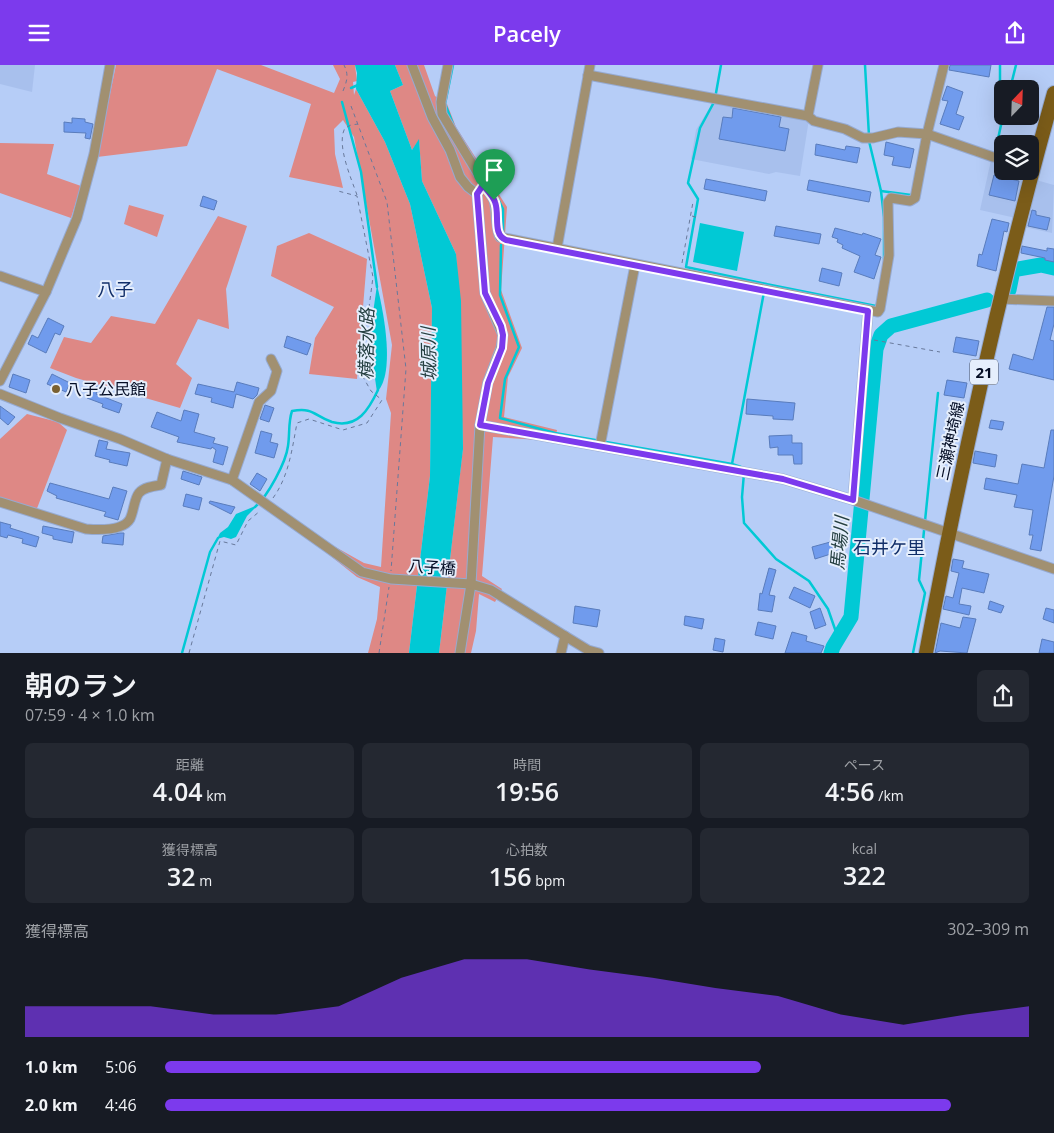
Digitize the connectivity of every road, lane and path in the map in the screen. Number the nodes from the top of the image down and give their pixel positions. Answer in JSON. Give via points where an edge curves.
{"nodes":[{"id":1,"x":110,"y":65,"type":"edge"},
{"id":2,"x":344,"y":65,"type":"edge"},
{"id":3,"x":412,"y":65,"type":"edge"},
{"id":4,"x":448,"y":65,"type":"edge"},
{"id":5,"x":590,"y":65,"type":"edge"},
{"id":6,"x":818,"y":65,"type":"edge"},
{"id":7,"x":944,"y":65,"type":"edge"},
{"id":8,"x":588,"y":75,"type":"junction"},
{"id":9,"x":343,"y":91,"type":"dead end"},
{"id":10,"x":1054,"y":93,"type":"edge"},
{"id":11,"x":351,"y":106,"type":"dead end"},
{"id":12,"x":808,"y":116,"type":"junction"},
{"id":13,"x":358,"y":124,"type":"junction"},
{"id":14,"x":928,"y":134,"type":"junction"},
{"id":15,"x":1039,"y":140,"type":"edge"},
{"id":16,"x":994,"y":157,"type":"edge"},
{"id":17,"x":1028,"y":180,"type":"edge"},
{"id":18,"x":483,"y":185,"type":"junction"},
{"id":19,"x":338,"y":191,"type":"dead end"},
{"id":20,"x":477,"y":194,"type":"junction"},
{"id":21,"x":357,"y":196,"type":"junction"},
{"id":22,"x":694,"y":202,"type":"dead end"},
{"id":23,"x":691,"y":216,"type":"junction"},
{"id":24,"x":699,"y":218,"type":"dead end"},
{"id":25,"x":557,"y":248,"type":"junction"},
{"id":26,"x":635,"y":265,"type":"junction"},
{"id":27,"x":680,"y":273,"type":"junction"},
{"id":28,"x":0,"y":276,"type":"edge"},
{"id":29,"x":46,"y":292,"type":"junction"},
{"id":30,"x":1000,"y":299,"type":"junction"},
{"id":31,"x":1054,"y":301,"type":"edge"},
{"id":32,"x":868,"y":311,"type":"junction"},
{"id":33,"x":875,"y":340,"type":"dead end"},
{"id":34,"x":940,"y":352,"type":"dead end"},
{"id":35,"x":271,"y":359,"type":"dead end"},
{"id":36,"x":0,"y":381,"type":"edge"},
{"id":37,"x":0,"y":394,"type":"edge"},
{"id":38,"x":382,"y":400,"type":"dead end"},
{"id":39,"x":480,"y":425,"type":"junction"},
{"id":40,"x":600,"y":446,"type":"junction"},
{"id":41,"x":167,"y":459,"type":"junction"},
{"id":42,"x":232,"y":480,"type":"junction"},
{"id":43,"x":853,"y":500,"type":"junction"},
{"id":44,"x":0,"y":502,"type":"edge"},
{"id":45,"x":948,"y":533,"type":"junction"},
{"id":46,"x":1054,"y":569,"type":"edge"},
{"id":47,"x":391,"y":579,"type":"junction"},
{"id":48,"x":471,"y":584,"type":"junction"},
{"id":49,"x":565,"y":636,"type":"junction"},
{"id":50,"x":379,"y":653,"type":"edge"},
{"id":51,"x":460,"y":653,"type":"edge"},
{"id":52,"x":561,"y":653,"type":"edge"},
{"id":53,"x":599,"y":653,"type":"edge"},
{"id":54,"x":926,"y":653,"type":"edge"}],
"edges":[{"from":1,"to":29,"type":"street","via":[[94,154],[77,219]]},
{"from":2,"to":9,"type":"path","via":[[348,71]]},
{"from":3,"to":20,"type":"street","via":[[460,177]]},
{"from":4,"to":18,"type":"street","via":[[442,114]]},
{"from":5,"to":8,"type":"street"},
{"from":6,"to":12,"type":"street"},
{"from":7,"to":14,"type":"street"},
{"from":8,"to":12,"type":"street"},
{"from":8,"to":25,"type":"street"},
{"from":10,"to":15,"type":"main road","name":"三瀬神埼線","number":"21"},
{"from":11,"to":13,"type":"path"},
{"from":12,"to":14,"type":"street","via":[[820,124],[869,138],[898,133]]},
{"from":13,"to":21,"type":"path","via":[[345,128],[342,138],[344,158]]},
{"from":13,"to":47,"type":"path","via":[[387,202],[406,369]]},
{"from":14,"to":16,"type":"street"},
{"from":14,"to":32,"type":"street","via":[[915,198],[910,201],[891,197],[888,202],[890,255],[880,309],[878,312]]},
{"from":17,"to":30,"type":"main road","name":"三瀬神埼線","number":"21"},
{"from":18,"to":20,"type":"street"},
{"from":18,"to":25,"type":"street","via":[[494,200],[500,237]]},
{"from":19,"to":21,"type":"path"},
{"from":20,"to":39,"type":"street","via":[[485,293],[503,335],[502,348],[488,383]]},
{"from":21,"to":38,"type":"path","via":[[373,277],[363,377],[371,391]]},
{"from":22,"to":23,"type":"path"},
{"from":23,"to":24,"type":"path"},
{"from":23,"to":27,"type":"path"},
{"from":25,"to":26,"type":"street"},
{"from":26,"to":27,"type":"street"},
{"from":26,"to":40,"type":"street"},
{"from":27,"to":32,"type":"street"},
{"from":28,"to":29,"type":"street"},
{"from":29,"to":36,"type":"street"},
{"from":30,"to":31,"type":"street"},
{"from":30,"to":45,"type":"main road","name":"三瀬神埼線","number":"21"},
{"from":32,"to":43,"type":"street"},
{"from":33,"to":34,"type":"path"},
{"from":35,"to":42,"type":"street","via":[[277,371],[271,391],[259,402]]},
{"from":37,"to":41,"type":"street","name":"八子橋"},
{"from":39,"to":40,"type":"street"},
{"from":39,"to":48,"type":"street"},
{"from":40,"to":43,"type":"street","via":[[783,479]]},
{"from":41,"to":42,"type":"street","name":"八子橋"},
{"from":41,"to":44,"type":"street","via":[[161,485],[139,492],[129,521],[121,526],[98,531],[86,529]]},
{"from":42,"to":47,"type":"street","name":"八子橋","via":[[362,572]]},
{"from":43,"to":45,"type":"street"},
{"from":45,"to":46,"type":"street"},
{"from":45,"to":54,"type":"main road","name":"三瀬神埼線","number":"21"},
{"from":47,"to":48,"type":"street","name":"八子橋"},
{"from":47,"to":50,"type":"path"},
{"from":48,"to":49,"type":"street","name":"八子橋","via":[[491,590]]},
{"from":48,"to":51,"type":"street"},
{"from":49,"to":52,"type":"street"},
{"from":49,"to":53,"type":"street","name":"八子橋"}]}
